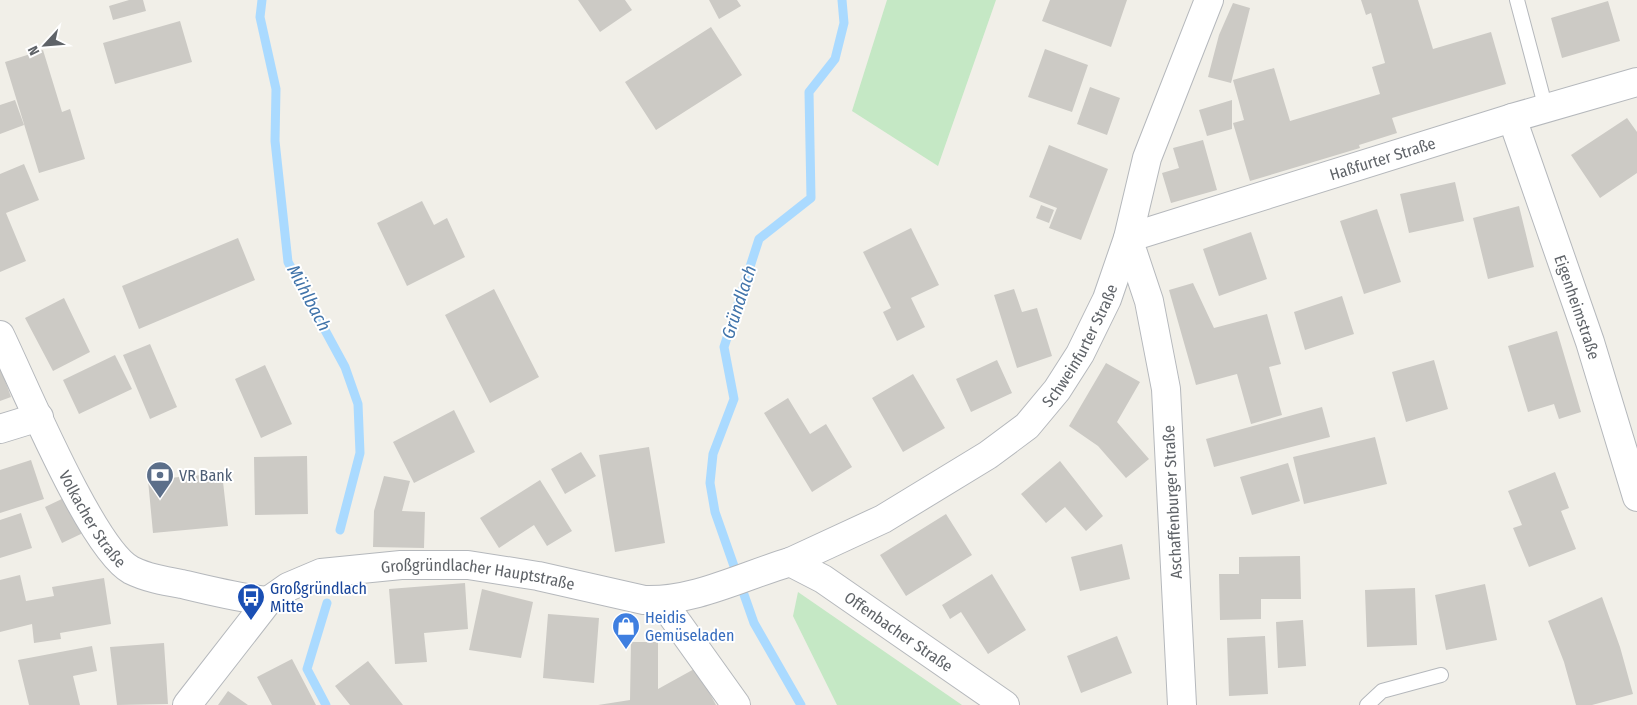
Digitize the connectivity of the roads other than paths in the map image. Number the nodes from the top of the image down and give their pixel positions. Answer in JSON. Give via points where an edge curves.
{"nodes":[{"id":1,"x":1209,"y":0,"type":"edge"},
{"id":2,"x":1517,"y":0,"type":"edge"},
{"id":3,"x":1637,"y":82,"type":"edge"},
{"id":4,"x":1546,"y":108,"type":"junction"},
{"id":5,"x":1512,"y":118,"type":"junction"},
{"id":6,"x":1128,"y":238,"type":"junction"},
{"id":7,"x":1107,"y":299,"type":"junction"},
{"id":8,"x":1149,"y":301,"type":"junction"},
{"id":9,"x":0,"y":335,"type":"edge"},
{"id":10,"x":39,"y":417,"type":"junction"},
{"id":11,"x":0,"y":429,"type":"edge"},
{"id":12,"x":1637,"y":497,"type":"edge"},
{"id":13,"x":780,"y":565,"type":"junction"},
{"id":14,"x":661,"y":600,"type":"junction"},
{"id":15,"x":268,"y":601,"type":"junction"},
{"id":16,"x":1441,"y":675,"type":"dead end"},
{"id":17,"x":187,"y":705,"type":"edge"},
{"id":18,"x":736,"y":705,"type":"edge"},
{"id":19,"x":1005,"y":705,"type":"edge"},
{"id":20,"x":1182,"y":705,"type":"edge"},
{"id":21,"x":1367,"y":705,"type":"edge"}],
"edges":[{"from":1,"to":6,"type":"street","name":"Schweinfurter Straße","via":[[1147,158]]},
{"from":2,"to":4,"type":"lane"},
{"from":3,"to":4,"type":"street","name":"Haßfurter Straße"},
{"from":4,"to":5,"type":"street","name":"Haßfurter Straße"},
{"from":5,"to":6,"type":"street","name":"Haßfurter Straße"},
{"from":5,"to":12,"type":"street","name":"Eigenheimstraße","via":[[1590,342]]},
{"from":6,"to":7,"type":"street","name":"Schweinfurter Straße"},
{"from":6,"to":8,"type":"street","name":"Aschaffenburger Straße"},
{"from":7,"to":8,"type":"street","via":[[1127,294]]},
{"from":7,"to":13,"type":"street","name":"Schweinfurter Straße","via":[[1080,354],[1057,390],[1027,426],[988,455],[883,519]]},
{"from":8,"to":20,"type":"street","name":"Aschaffenburger Straße","via":[[1167,398]]},
{"from":9,"to":10,"type":"street","name":"Volkacher Straße"},
{"from":10,"to":11,"type":"street"},
{"from":10,"to":15,"type":"street","name":"Volkacher Straße","via":[[98,534],[130,569],[150,577]]},
{"from":13,"to":14,"type":"street","name":"Großgründlacher Hauptstraße","via":[[692,595]]},
{"from":13,"to":19,"type":"street","name":"Offenbacher Straße","via":[[824,579]]},
{"from":14,"to":15,"type":"street","name":"Großgründlacher Hauptstraße","via":[[644,600],[492,568],[445,564],[321,573],[288,587]]},
{"from":14,"to":18,"type":"street"},
{"from":15,"to":17,"type":"street","name":"Großgründlacher Hauptstraße"},
{"from":16,"to":21,"type":"lane","via":[[1382,692]]}]}
